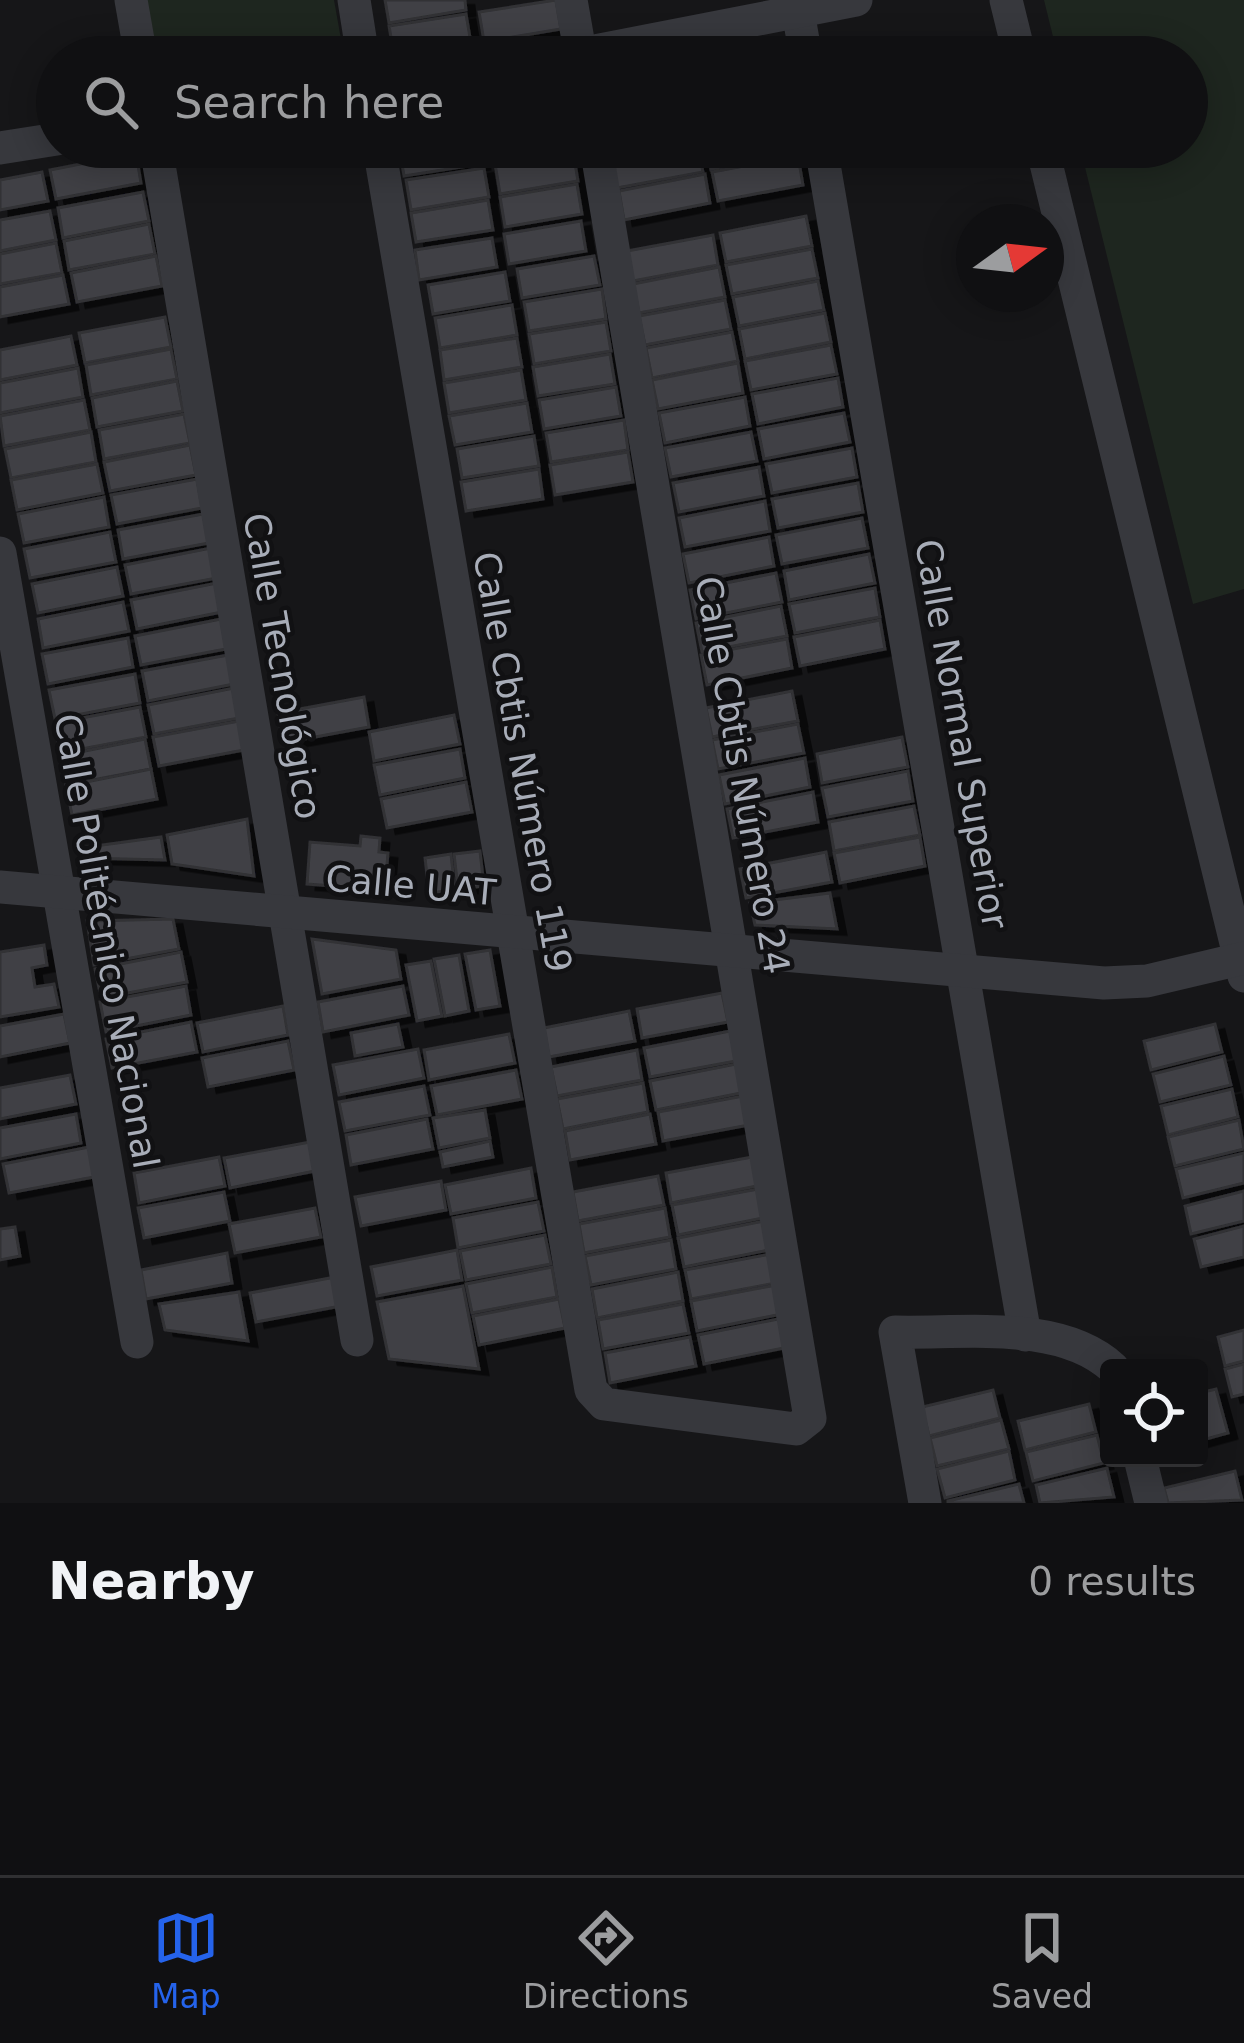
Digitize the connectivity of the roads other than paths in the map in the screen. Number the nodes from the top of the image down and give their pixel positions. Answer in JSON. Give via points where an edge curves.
{"nodes":[{"id":1,"x":131,"y":0,"type":"edge"},
{"id":2,"x":353,"y":0,"type":"edge"},
{"id":3,"x":571,"y":0,"type":"edge"},
{"id":4,"x":856,"y":0,"type":"edge"},
{"id":5,"x":1006,"y":0,"type":"edge"},
{"id":6,"x":797,"y":7,"type":"edge"},
{"id":7,"x":137,"y":36,"type":"edge"},
{"id":8,"x":359,"y":36,"type":"edge"},
{"id":9,"x":574,"y":36,"type":"edge"},
{"id":10,"x":666,"y":36,"type":"edge"},
{"id":11,"x":1015,"y":36,"type":"edge"},
{"id":12,"x":36,"y":142,"type":"edge"},
{"id":13,"x":0,"y":148,"type":"edge"},
{"id":14,"x":160,"y":168,"type":"edge"},
{"id":15,"x":383,"y":168,"type":"edge"},
{"id":16,"x":600,"y":168,"type":"edge"},
{"id":17,"x":825,"y":168,"type":"edge"},
{"id":18,"x":1047,"y":168,"type":"edge"},
{"id":19,"x":0,"y":553,"type":"edge"},
{"id":20,"x":0,"y":887,"type":"edge"},
{"id":21,"x":58,"y":892,"type":"junction"},
{"id":22,"x":286,"y":914,"type":"junction"},
{"id":23,"x":513,"y":933,"type":"junction"},
{"id":24,"x":734,"y":950,"type":"junction"},
{"id":25,"x":1243,"y":965,"type":"edge"},
{"id":26,"x":962,"y":970,"type":"junction"},
{"id":27,"x":1025,"y":1335,"type":"junction"},
{"id":28,"x":357,"y":1340,"type":"dead end"},
{"id":29,"x":137,"y":1342,"type":"dead end"},
{"id":30,"x":1103,"y":1359,"type":"edge"},
{"id":31,"x":810,"y":1418,"type":"joint"},
{"id":32,"x":1142,"y":1467,"type":"edge"},
{"id":33,"x":925,"y":1503,"type":"edge"},
{"id":34,"x":1151,"y":1503,"type":"edge"}],
"edges":[{"from":1,"to":7,"type":"street"},
{"from":2,"to":8,"type":"street"},
{"from":3,"to":9,"type":"street"},
{"from":4,"to":6,"type":"street"},
{"from":5,"to":11,"type":"street"},
{"from":6,"to":10,"type":"street"},
{"from":12,"to":13,"type":"street"},
{"from":14,"to":22,"type":"street","name":"Calle Tecnológico"},
{"from":15,"to":23,"type":"street","name":"Calle Cbtis Número 119"},
{"from":16,"to":24,"type":"street","name":"Calle Cbtis Número 24"},
{"from":17,"to":26,"type":"street","name":"Calle Normal Superior"},
{"from":18,"to":25,"type":"street"},
{"from":19,"to":21,"type":"street","name":"Calle Politécnico Nacional"},
{"from":20,"to":21,"type":"street","name":"Calle UAT"},
{"from":21,"to":22,"type":"street","name":"Calle UAT"},
{"from":21,"to":29,"type":"street","name":"Calle Politécnico Nacional"},
{"from":22,"to":23,"type":"street","name":"Calle UAT"},
{"from":22,"to":28,"type":"street","name":"Calle Tecnológico"},
{"from":23,"to":24,"type":"street","name":"Calle UAT"},
{"from":23,"to":31,"type":"street","name":"Calle Cbtis Número 119","via":[[591,1390],[604,1404],[796,1429]]},
{"from":24,"to":26,"type":"street","name":"Calle UAT"},
{"from":24,"to":31,"type":"street","name":"Calle Cbtis Número 24"},
{"from":25,"to":26,"type":"street","name":"Calle UAT","via":[[1126,984]]},
{"from":26,"to":27,"type":"street","name":"Calle Normal Superior"},
{"from":27,"to":30,"type":"street"},
{"from":27,"to":33,"type":"street","via":[[895,1332]]},
{"from":32,"to":34,"type":"street"}]}
